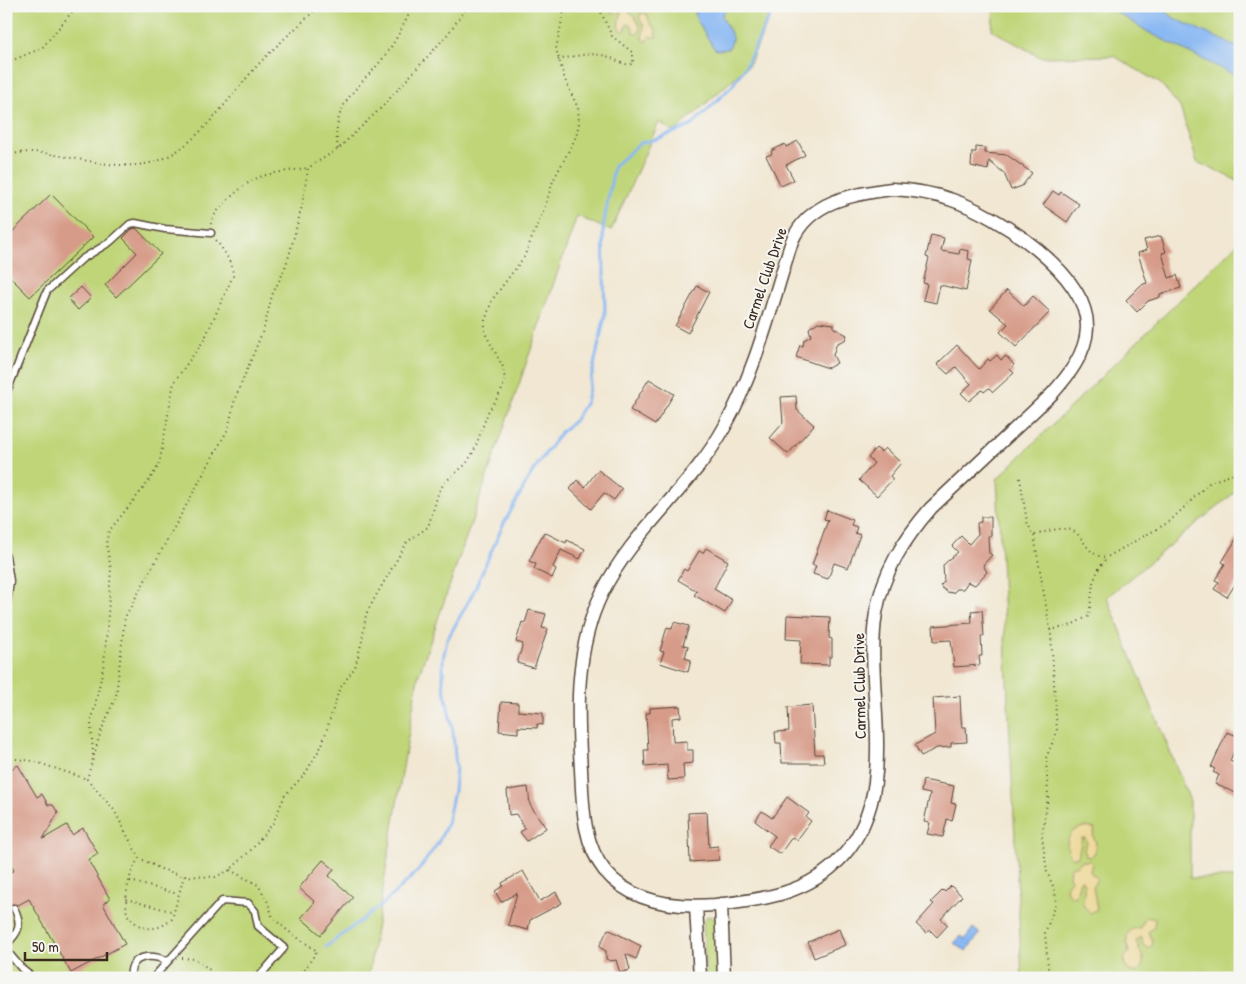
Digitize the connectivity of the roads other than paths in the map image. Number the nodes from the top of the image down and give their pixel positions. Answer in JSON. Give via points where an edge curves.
{"nodes":[{"id":1,"x":211,"y":233,"type":"road end"},
{"id":2,"x":6,"y":394,"type":"edge"},
{"id":3,"x":6,"y":556,"type":"edge"},
{"id":4,"x":6,"y":609,"type":"edge"},
{"id":5,"x":721,"y":904,"type":"junction"},
{"id":6,"x":696,"y":906,"type":"junction"},
{"id":7,"x":14,"y":908,"type":"dead end"},
{"id":8,"x":6,"y":944,"type":"edge"},
{"id":9,"x":6,"y":950,"type":"edge"},
{"id":10,"x":167,"y":961,"type":"junction"},
{"id":11,"x":33,"y":978,"type":"edge"},
{"id":12,"x":132,"y":978,"type":"edge"},
{"id":13,"x":153,"y":978,"type":"edge"},
{"id":14,"x":258,"y":978,"type":"edge"},
{"id":15,"x":700,"y":978,"type":"edge"},
{"id":16,"x":724,"y":978,"type":"edge"}],
"edges":[{"from":1,"to":2,"type":"lane","via":[[130,224],[110,242],[82,259],[48,291]]},
{"from":3,"to":4,"type":"lane","via":[[10,581]]},
{"from":5,"to":6,"type":"street","name":"Carmel Club Drive"},
{"from":5,"to":6,"type":"street","name":"Carmel Club Drive","via":[[770,898],[796,890],[826,871],[852,844],[866,819],[875,782],[875,623],[881,590],[890,567],[916,524],[1066,378],[1084,343],[1085,315],[1075,289],[1064,274],[1033,247],[995,221],[952,200],[914,190],[869,192],[823,207],[802,223],[792,241],[746,383],[723,430],[612,573],[590,622],[584,647],[578,724],[584,819],[592,848],[608,874],[634,894],[665,903]]},
{"from":5,"to":16,"type":"street"},
{"from":6,"to":15,"type":"street"},
{"from":7,"to":8,"type":"lane","via":[[19,917],[19,927],[17,934]]},
{"from":9,"to":11,"type":"lane"},
{"from":10,"to":12,"type":"lane","via":[[148,955],[139,958],[132,967]]},
{"from":10,"to":13,"type":"lane"},
{"from":10,"to":14,"type":"lane","via":[[222,901],[248,903],[255,911],[258,926],[284,948]]}]}
